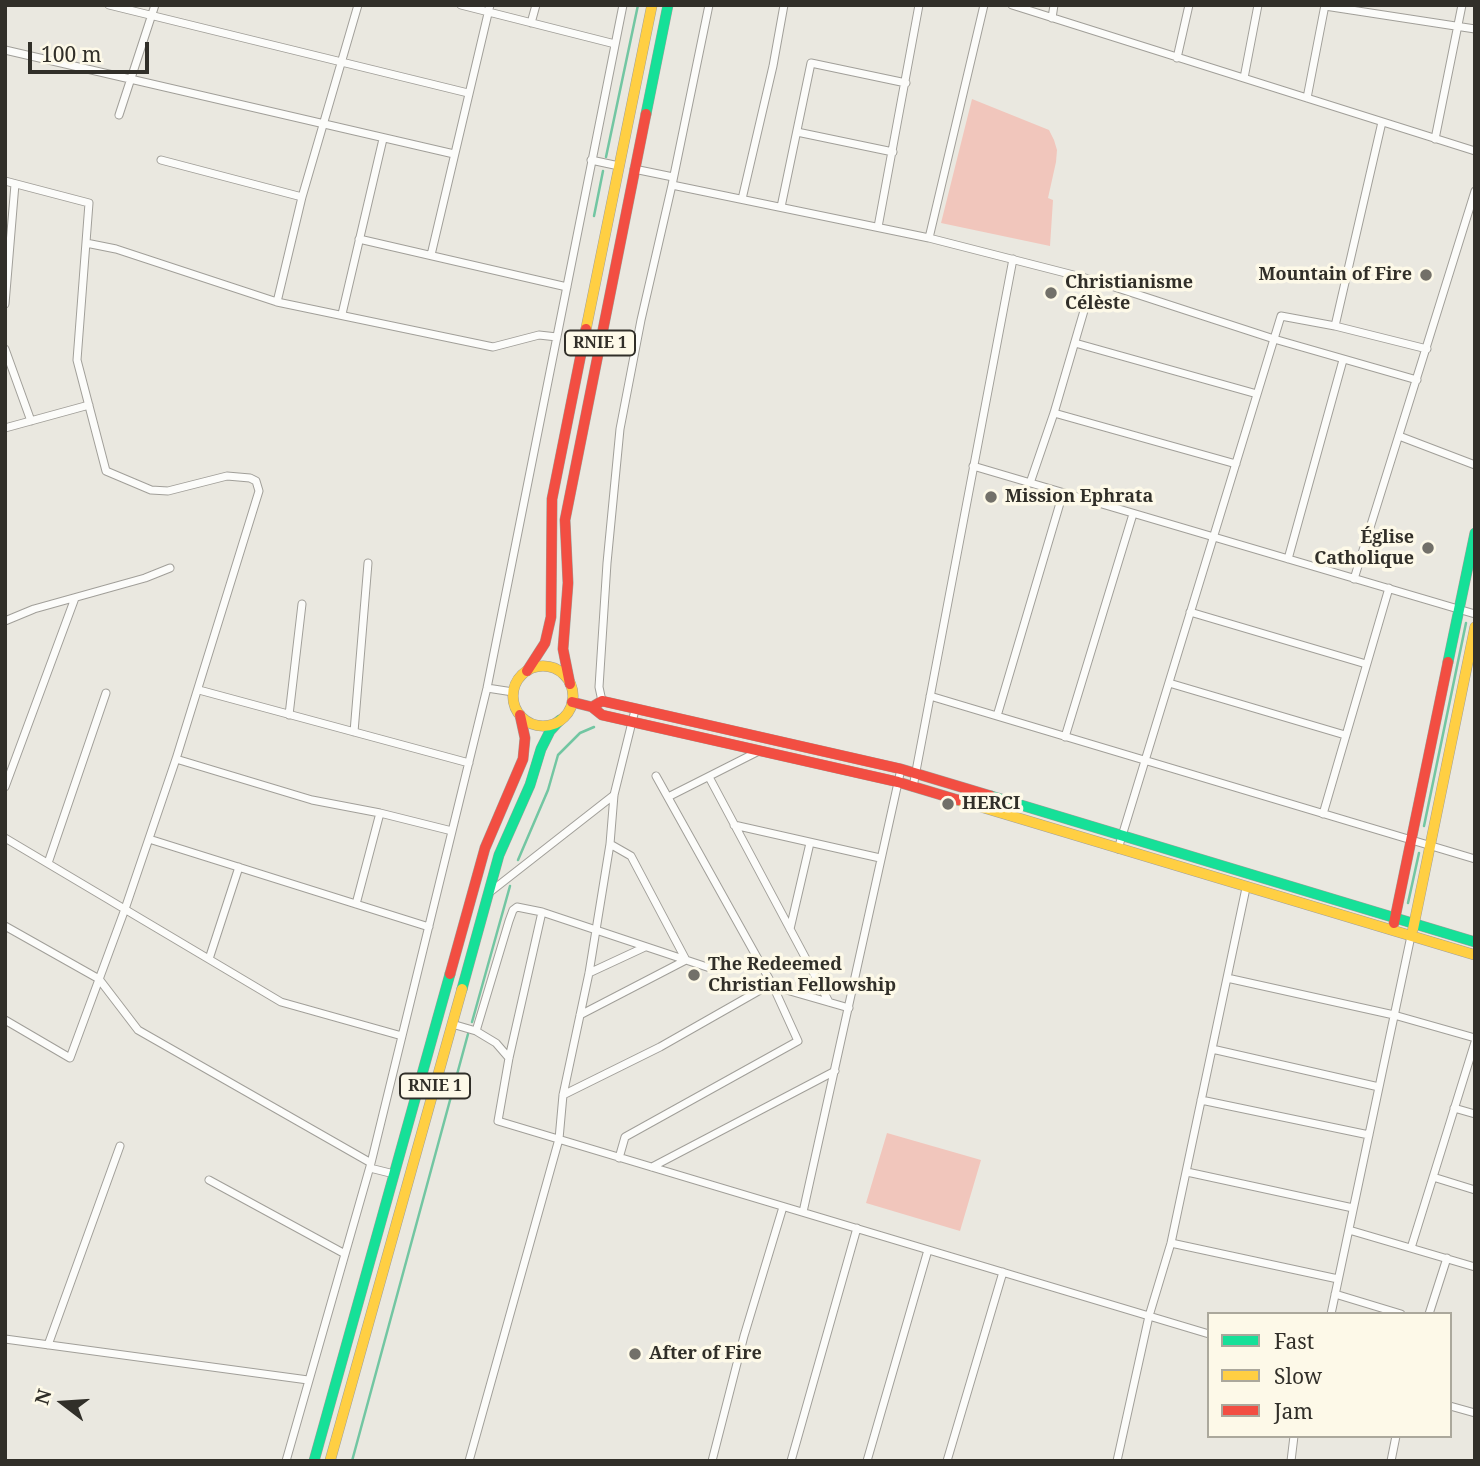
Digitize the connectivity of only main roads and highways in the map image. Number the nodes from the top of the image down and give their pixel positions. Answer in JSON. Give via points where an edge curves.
{"nodes":[{"id":1,"x":652,"y":5,"type":"edge"},
{"id":2,"x":668,"y":5,"type":"edge"},
{"id":3,"x":1475,"y":533,"type":"edge"},
{"id":4,"x":1475,"y":627,"type":"edge"},
{"id":5,"x":527,"y":671,"type":"junction"},
{"id":6,"x":570,"y":684,"type":"junction"},
{"id":7,"x":572,"y":702,"type":"junction"},
{"id":8,"x":592,"y":707,"type":"junction"},
{"id":9,"x":520,"y":715,"type":"junction"},
{"id":10,"x":561,"y":720,"type":"junction"},
{"id":11,"x":1395,"y":918,"type":"junction"},
{"id":12,"x":1414,"y":924,"type":"junction"},
{"id":13,"x":1393,"y":931,"type":"junction"},
{"id":14,"x":1411,"y":936,"type":"junction"},
{"id":15,"x":1475,"y":942,"type":"edge"},
{"id":16,"x":1475,"y":956,"type":"edge"},
{"id":17,"x":314,"y":1461,"type":"edge"},
{"id":18,"x":330,"y":1461,"type":"edge"}],
"edges":[{"from":1,"to":5,"type":"main road","number":"RNIE 1","via":[[552,499],[551,617],[545,643]]},
{"from":2,"to":6,"type":"main road","number":"RNIE 1","via":[[565,520],[568,583],[563,649]]},
{"from":3,"to":11,"type":"main road"},
{"from":4,"to":12,"type":"main road"},
{"from":5,"to":6,"type":"main road","via":[[550,667]]},
{"from":5,"to":9,"type":"main road","number":"RNIE 1","via":[[513,692]]},
{"from":6,"to":7,"type":"main road","number":"RNIE 1"},
{"from":7,"to":8,"type":"main road"},
{"from":7,"to":10,"type":"main road","number":"RNIE 1"},
{"from":8,"to":11,"type":"main road","via":[[602,701],[901,769]]},
{"from":8,"to":13,"type":"main road","via":[[602,715],[898,782]]},
{"from":9,"to":10,"type":"main road","via":[[539,726]]},
{"from":9,"to":17,"type":"main road","number":"RNIE 1","via":[[523,759],[485,848]]},
{"from":10,"to":18,"type":"main road","number":"RNIE 1","via":[[541,749],[499,855]]},
{"from":11,"to":12,"type":"main road"},
{"from":11,"to":13,"type":"main road"},
{"from":12,"to":14,"type":"main road"},
{"from":12,"to":15,"type":"main road"},
{"from":13,"to":14,"type":"main road"},
{"from":14,"to":16,"type":"main road"}]}
